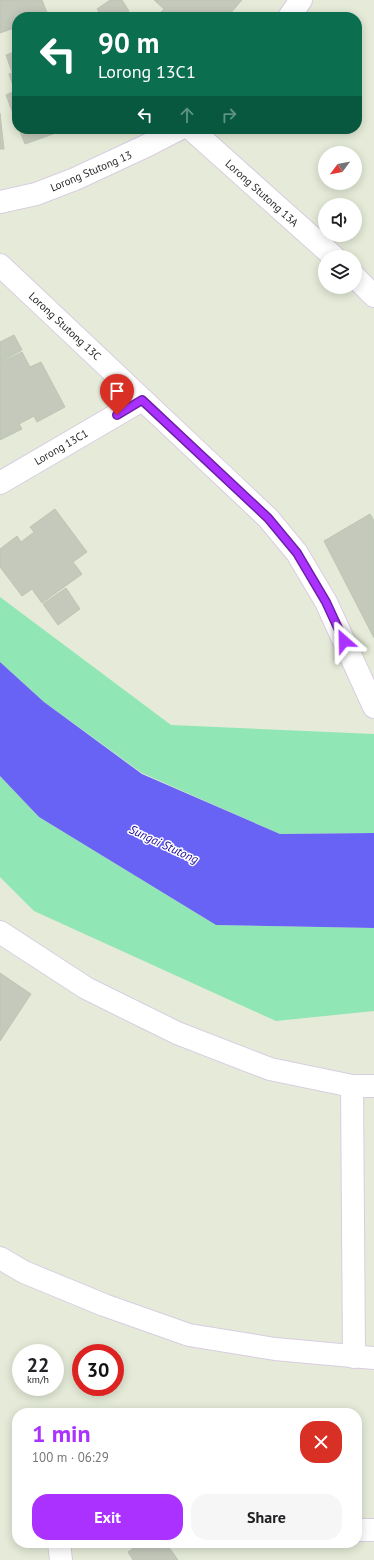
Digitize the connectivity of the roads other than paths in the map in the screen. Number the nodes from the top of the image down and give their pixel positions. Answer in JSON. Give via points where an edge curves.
{"nodes":[{"id":1,"x":301,"y":0,"type":"edge"},
{"id":2,"x":293,"y":12,"type":"edge"},
{"id":3,"x":170,"y":134,"type":"edge"},
{"id":4,"x":197,"y":134,"type":"edge"},
{"id":5,"x":0,"y":202,"type":"edge"},
{"id":6,"x":326,"y":250,"type":"edge"},
{"id":7,"x":0,"y":265,"type":"edge"},
{"id":8,"x":362,"y":284,"type":"edge"},
{"id":9,"x":374,"y":296,"type":"edge"},
{"id":10,"x":142,"y":400,"type":"junction"},
{"id":11,"x":0,"y":483,"type":"edge"},
{"id":12,"x":374,"y":707,"type":"edge"},
{"id":13,"x":0,"y":932,"type":"edge"},
{"id":14,"x":352,"y":1086,"type":"junction"},
{"id":15,"x":374,"y":1086,"type":"edge"},
{"id":16,"x":0,"y":1258,"type":"edge"},
{"id":17,"x":364,"y":1358,"type":"edge"},
{"id":18,"x":362,"y":1530,"type":"edge"},
{"id":19,"x":374,"y":1530,"type":"edge"},
{"id":20,"x":60,"y":1548,"type":"edge"},
{"id":21,"x":61,"y":1560,"type":"edge"}],
"edges":[{"from":1,"to":2,"type":"street"},
{"from":3,"to":5,"type":"street","name":"Lorong Stutong 13","via":[[75,179],[36,194]]},
{"from":4,"to":6,"type":"street","name":"Lorong Stutong 13A"},
{"from":7,"to":10,"type":"street","name":"Lorong Stutong 13C"},
{"from":8,"to":9,"type":"street"},
{"from":10,"to":11,"type":"street","name":"Lorong 13C1"},
{"from":10,"to":12,"type":"street","name":"Lorong Stutong 13C","via":[[268,518],[297,553],[326,602]]},
{"from":13,"to":14,"type":"street","via":[[86,988],[177,1033],[270,1069]]},
{"from":14,"to":15,"type":"street"},
{"from":14,"to":17,"type":"street"},
{"from":16,"to":17,"type":"street","via":[[24,1272],[104,1305],[189,1335],[275,1349]]},
{"from":18,"to":19,"type":"street"},
{"from":20,"to":21,"type":"street"}]}
